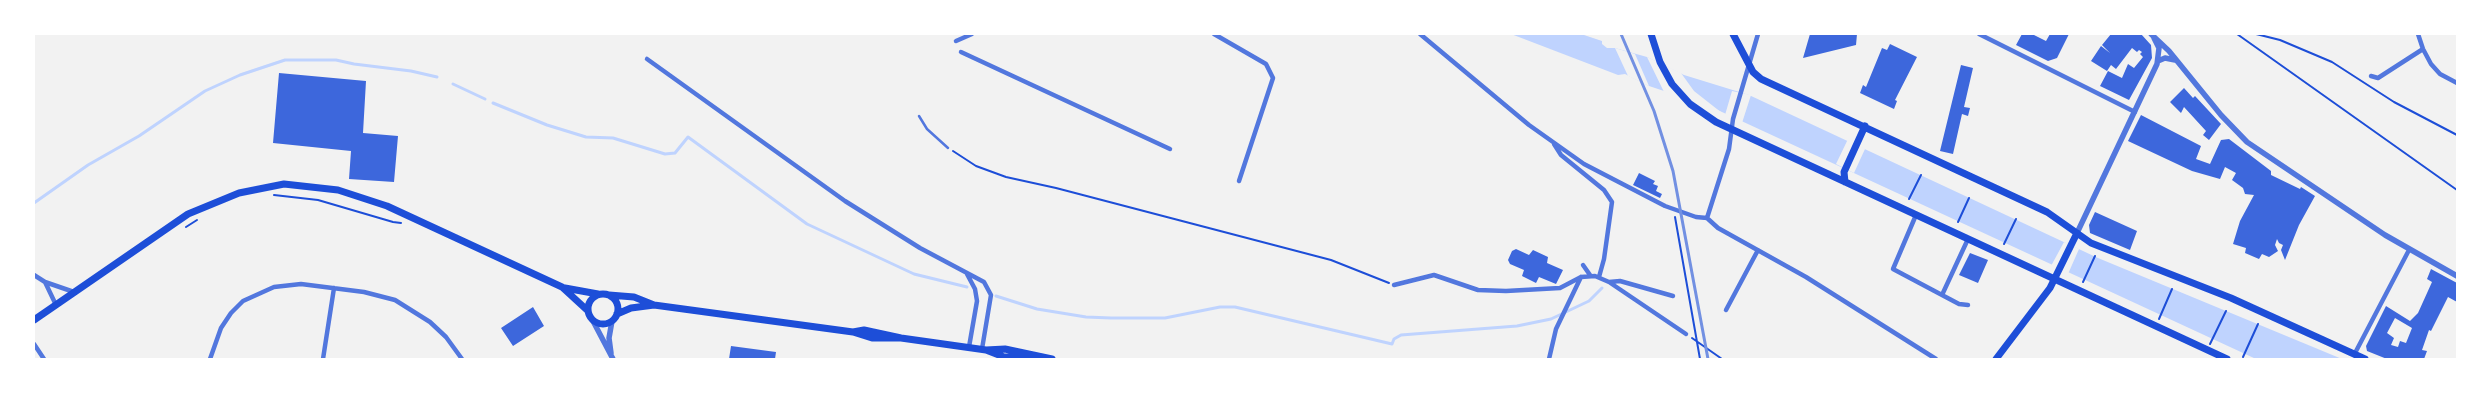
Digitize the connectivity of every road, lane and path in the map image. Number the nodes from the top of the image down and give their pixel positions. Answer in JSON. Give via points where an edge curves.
{"nodes":[{"id":1,"x":972,"y":34,"type":"edge"},
{"id":2,"x":1214,"y":34,"type":"edge"},
{"id":3,"x":1420,"y":34,"type":"edge"},
{"id":4,"x":1651,"y":34,"type":"edge"},
{"id":5,"x":1732,"y":34,"type":"edge"},
{"id":6,"x":1758,"y":34,"type":"edge"},
{"id":7,"x":1979,"y":34,"type":"edge"},
{"id":8,"x":2152,"y":34,"type":"edge"},
{"id":9,"x":2237,"y":34,"type":"edge"},
{"id":10,"x":2256,"y":34,"type":"edge"},
{"id":11,"x":2418,"y":34,"type":"edge"},
{"id":12,"x":956,"y":41,"type":"dead end"},
{"id":13,"x":2422,"y":49,"type":"junction"},
{"id":14,"x":961,"y":52,"type":"dead end"},
{"id":15,"x":647,"y":59,"type":"dead end"},
{"id":16,"x":2175,"y":60,"type":"junction"},
{"id":17,"x":2158,"y":61,"type":"junction"},
{"id":18,"x":1750,"y":65,"type":"junction"},
{"id":19,"x":2370,"y":76,"type":"dead end"},
{"id":20,"x":2457,"y":83,"type":"edge"},
{"id":21,"x":2135,"y":112,"type":"junction"},
{"id":22,"x":919,"y":116,"type":"dead end"},
{"id":23,"x":1866,"y":126,"type":"junction"},
{"id":24,"x":1731,"y":129,"type":"junction"},
{"id":25,"x":2457,"y":135,"type":"edge"},
{"id":26,"x":1554,"y":144,"type":"junction"},
{"id":27,"x":948,"y":148,"type":"joint"},
{"id":28,"x":1170,"y":149,"type":"dead end"},
{"id":29,"x":1921,"y":175,"type":"dead end"},
{"id":30,"x":1239,"y":180,"type":"dead end"},
{"id":31,"x":1845,"y":182,"type":"junction"},
{"id":32,"x":2457,"y":190,"type":"edge"},
{"id":33,"x":268,"y":196,"type":"dead end"},
{"id":34,"x":1970,"y":198,"type":"dead end"},
{"id":35,"x":1909,"y":199,"type":"dead end"},
{"id":36,"x":1674,"y":210,"type":"junction"},
{"id":37,"x":406,"y":215,"type":"junction"},
{"id":38,"x":1916,"y":215,"type":"junction"},
{"id":39,"x":202,"y":217,"type":"dead end"},
{"id":40,"x":1707,"y":218,"type":"junction"},
{"id":41,"x":2016,"y":219,"type":"dead end"},
{"id":42,"x":1958,"y":222,"type":"dead end"},
{"id":43,"x":182,"y":229,"type":"dead end"},
{"id":44,"x":2077,"y":233,"type":"junction"},
{"id":45,"x":1968,"y":239,"type":"junction"},
{"id":46,"x":2004,"y":244,"type":"dead end"},
{"id":47,"x":1758,"y":250,"type":"junction"},
{"id":48,"x":2409,"y":250,"type":"junction"},
{"id":49,"x":2095,"y":256,"type":"dead end"},
{"id":50,"x":1583,"y":266,"type":"dead end"},
{"id":51,"x":967,"y":274,"type":"junction"},
{"id":52,"x":34,"y":275,"type":"edge"},
{"id":53,"x":1590,"y":275,"type":"junction"},
{"id":54,"x":1599,"y":276,"type":"junction"},
{"id":55,"x":2457,"y":276,"type":"edge"},
{"id":56,"x":1581,"y":277,"type":"junction"},
{"id":57,"x":2055,"y":280,"type":"junction"},
{"id":58,"x":45,"y":282,"type":"junction"},
{"id":59,"x":1610,"y":282,"type":"junction"},
{"id":60,"x":2083,"y":282,"type":"dead end"},
{"id":61,"x":1394,"y":284,"type":"joint"},
{"id":62,"x":562,"y":287,"type":"junction"},
{"id":63,"x":334,"y":288,"type":"junction"},
{"id":64,"x":2172,"y":289,"type":"dead end"},
{"id":65,"x":74,"y":293,"type":"junction"},
{"id":66,"x":598,"y":294,"type":"junction"},
{"id":67,"x":609,"y":295,"type":"junction"},
{"id":68,"x":1942,"y":295,"type":"junction"},
{"id":69,"x":1673,"y":296,"type":"dead end"},
{"id":70,"x":56,"y":305,"type":"junction"},
{"id":71,"x":654,"y":305,"type":"junction"},
{"id":72,"x":1968,"y":305,"type":"dead end"},
{"id":73,"x":587,"y":310,"type":"junction"},
{"id":74,"x":1726,"y":310,"type":"dead end"},
{"id":75,"x":2226,"y":311,"type":"dead end"},
{"id":76,"x":617,"y":314,"type":"junction"},
{"id":77,"x":2160,"y":317,"type":"dead end"},
{"id":78,"x":34,"y":320,"type":"edge"},
{"id":79,"x":593,"y":321,"type":"junction"},
{"id":80,"x":612,"y":321,"type":"junction"},
{"id":81,"x":2258,"y":324,"type":"dead end"},
{"id":82,"x":1686,"y":334,"type":"joint"},
{"id":83,"x":2212,"y":340,"type":"dead end"},
{"id":84,"x":34,"y":344,"type":"edge"},
{"id":85,"x":969,"y":347,"type":"junction"},
{"id":86,"x":984,"y":350,"type":"junction"},
{"id":87,"x":2243,"y":356,"type":"dead end"},
{"id":88,"x":612,"y":357,"type":"edge"},
{"id":89,"x":2353,"y":357,"type":"edge"},
{"id":90,"x":44,"y":359,"type":"edge"},
{"id":91,"x":210,"y":359,"type":"edge"},
{"id":92,"x":323,"y":359,"type":"edge"},
{"id":93,"x":462,"y":359,"type":"edge"},
{"id":94,"x":1052,"y":359,"type":"edge"},
{"id":95,"x":1549,"y":359,"type":"edge"},
{"id":96,"x":1700,"y":359,"type":"edge"},
{"id":97,"x":1722,"y":359,"type":"edge"},
{"id":98,"x":1936,"y":359,"type":"edge"},
{"id":99,"x":1996,"y":359,"type":"edge"},
{"id":100,"x":2227,"y":359,"type":"edge"},
{"id":101,"x":2365,"y":359,"type":"edge"}],
"edges":[{"from":1,"to":12,"type":"street"},
{"from":2,"to":30,"type":"street","via":[[1266,64],[1273,78]]},
{"from":3,"to":26,"type":"street"},
{"from":4,"to":24,"type":"main road","via":[[1660,62],[1672,84],[1705,115]]},
{"from":5,"to":18,"type":"main road"},
{"from":6,"to":18,"type":"street"},
{"from":7,"to":21,"type":"street"},
{"from":8,"to":16,"type":"street"},
{"from":8,"to":17,"type":"street","via":[[2159,48]]},
{"from":9,"to":32,"type":"path"},
{"from":10,"to":25,"type":"path","via":[[2323,58]]},
{"from":11,"to":13,"type":"street"},
{"from":13,"to":19,"type":"street","via":[[2384,74],[2376,78]]},
{"from":13,"to":20,"type":"street","via":[[2435,69]]},
{"from":14,"to":28,"type":"street"},
{"from":15,"to":51,"type":"street","via":[[846,201]]},
{"from":16,"to":17,"type":"street","via":[[2165,58]]},
{"from":16,"to":48,"type":"street","via":[[2242,137],[2292,174]]},
{"from":17,"to":21,"type":"street"},
{"from":18,"to":23,"type":"main road","via":[[1761,79]]},
{"from":18,"to":24,"type":"street"},
{"from":21,"to":44,"type":"street"},
{"from":22,"to":27,"type":"lane","via":[[927,129]]},
{"from":23,"to":31,"type":"main road","via":[[1845,169]]},
{"from":23,"to":44,"type":"main road","via":[[2047,212]]},
{"from":24,"to":31,"type":"main road"},
{"from":24,"to":40,"type":"street","via":[[1729,149]]},
{"from":26,"to":36,"type":"street","via":[[1600,173]]},
{"from":26,"to":54,"type":"street","via":[[1561,155],[1604,190],[1612,202]]},
{"from":27,"to":61,"type":"path","via":[[976,166],[1006,177],[1331,260]]},
{"from":29,"to":35,"type":"path"},
{"from":31,"to":38,"type":"main road"},
{"from":33,"to":37,"type":"path","via":[[318,200],[397,223],[402,223]]},
{"from":34,"to":42,"type":"path"},
{"from":36,"to":40,"type":"street","via":[[1696,218]]},
{"from":36,"to":96,"type":"path"},
{"from":37,"to":62,"type":"main road"},
{"from":37,"to":65,"type":"main road","via":[[362,197],[321,187],[293,184],[257,188],[188,214]]},
{"from":38,"to":45,"type":"main road"},
{"from":38,"to":68,"type":"street","via":[[1893,269]]},
{"from":39,"to":43,"type":"path"},
{"from":40,"to":47,"type":"street","via":[[1718,228]]},
{"from":41,"to":46,"type":"path"},
{"from":44,"to":57,"type":"main road"},
{"from":44,"to":89,"type":"main road","via":[[2100,246],[2256,308]]},
{"from":45,"to":57,"type":"main road"},
{"from":45,"to":68,"type":"street"},
{"from":47,"to":74,"type":"street"},
{"from":47,"to":98,"type":"street"},
{"from":48,"to":55,"type":"street"},
{"from":48,"to":89,"type":"street"},
{"from":49,"to":60,"type":"path"},
{"from":50,"to":53,"type":"street"},
{"from":51,"to":85,"type":"street","via":[[977,301]]},
{"from":51,"to":86,"type":"street","via":[[984,282],[990,291]]},
{"from":52,"to":58,"type":"street"},
{"from":53,"to":54,"type":"street"},
{"from":53,"to":56,"type":"street"},
{"from":54,"to":59,"type":"street"},
{"from":56,"to":61,"type":"street","via":[[1560,288],[1506,291],[1478,290],[1434,275]]},
{"from":56,"to":95,"type":"street","via":[[1553,337]]},
{"from":57,"to":99,"type":"main road"},
{"from":57,"to":100,"type":"main road"},
{"from":58,"to":65,"type":"street"},
{"from":58,"to":70,"type":"street"},
{"from":59,"to":69,"type":"street","via":[[1620,281]]},
{"from":59,"to":82,"type":"street"},
{"from":62,"to":66,"type":"main road"},
{"from":62,"to":73,"type":"main road"},
{"from":63,"to":91,"type":"street","via":[[283,285],[251,296],[225,321],[214,342]]},
{"from":63,"to":92,"type":"street"},
{"from":63,"to":93,"type":"street","via":[[378,295],[412,309],[439,330]]},
{"from":64,"to":77,"type":"path"},
{"from":65,"to":70,"type":"main road"},
{"from":66,"to":67,"type":"main road"},
{"from":66,"to":73,"type":"main road","via":[[589,302]]},
{"from":67,"to":71,"type":"main road","via":[[634,297]]},
{"from":67,"to":76,"type":"main road","via":[[616,301]]},
{"from":68,"to":72,"type":"street"},
{"from":70,"to":78,"type":"main road"},
{"from":71,"to":76,"type":"main road","via":[[631,308]]},
{"from":71,"to":85,"type":"main road","via":[[853,332],[873,331]]},
{"from":73,"to":79,"type":"main road"},
{"from":75,"to":83,"type":"path"},
{"from":76,"to":80,"type":"main road"},
{"from":79,"to":80,"type":"main road","via":[[602,324]]},
{"from":79,"to":88,"type":"street"},
{"from":80,"to":88,"type":"street","via":[[609,338]]},
{"from":81,"to":87,"type":"path"},
{"from":82,"to":97,"type":"path"},
{"from":84,"to":90,"type":"street"},
{"from":85,"to":86,"type":"main road"},
{"from":86,"to":94,"type":"main road","via":[[1005,350]]},
{"from":89,"to":101,"type":"main road"}]}
